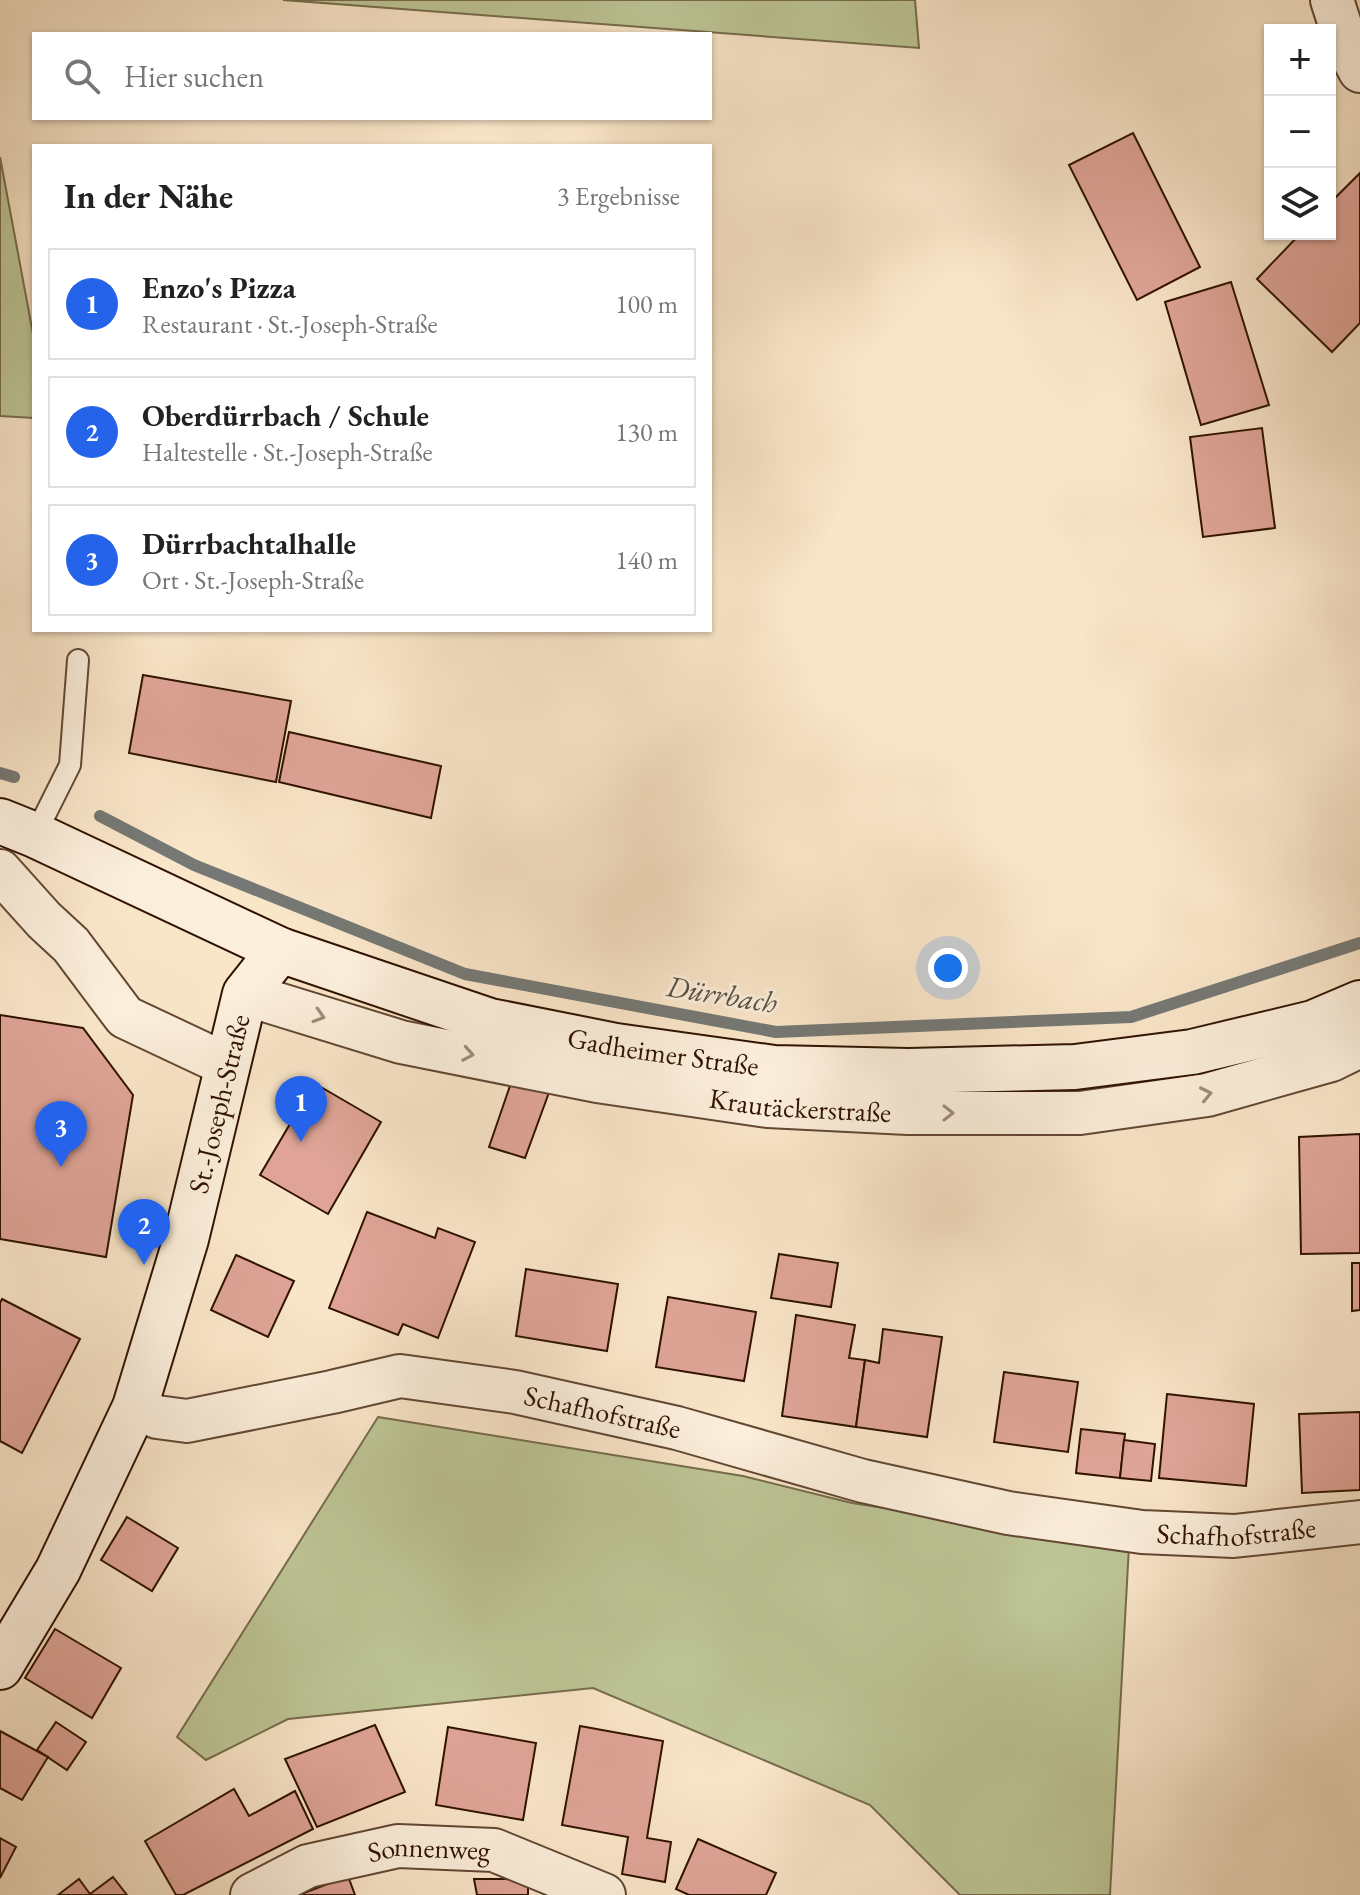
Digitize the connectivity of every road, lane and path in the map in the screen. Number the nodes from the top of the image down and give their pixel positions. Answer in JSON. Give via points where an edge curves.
{"nodes":[{"id":1,"x":1332,"y":0,"type":"edge"},
{"id":2,"x":1360,"y":71,"type":"edge"},
{"id":3,"x":78,"y":660,"type":"dead end"},
{"id":4,"x":18,"y":828,"type":"edge"},
{"id":5,"x":0,"y":871,"type":"edge"},
{"id":6,"x":280,"y":950,"type":"junction"},
{"id":7,"x":245,"y":994,"type":"junction"},
{"id":8,"x":1360,"y":1003,"type":"edge"},
{"id":9,"x":1360,"y":1046,"type":"edge"},
{"id":10,"x":227,"y":1065,"type":"junction"},
{"id":11,"x":135,"y":1407,"type":"junction"},
{"id":12,"x":1353,"y":1528,"type":"edge"},
{"id":13,"x":0,"y":1667,"type":"edge"},
{"id":14,"x":252,"y":1895,"type":"edge"},
{"id":15,"x":604,"y":1895,"type":"edge"}],
"edges":[{"from":1,"to":2,"type":"street"},
{"from":3,"to":4,"type":"lane","via":[[70,765]]},
{"from":4,"to":6,"type":"street","name":"Gadheimer Straße"},
{"from":5,"to":10,"type":"street","via":[[71,945],[125,1017]]},
{"from":6,"to":7,"type":"street","name":"St.-Joseph-Straße"},
{"from":6,"to":8,"type":"street","name":"Gadheimer Straße","via":[[490,1021],[616,1046],[774,1068],[1075,1067],[1192,1052],[1313,1023]]},
{"from":7,"to":9,"type":"street","name":"Krautäckerstraße","one_way":true,"via":[[401,1042],[597,1081],[768,1106],[908,1113],[1080,1113],[1207,1095],[1331,1060]]},
{"from":7,"to":10,"type":"street","name":"St.-Joseph-Straße"},
{"from":10,"to":11,"type":"street","name":"St.-Joseph-Straße","via":[[186,1239]]},
{"from":11,"to":12,"type":"street","name":"Schafhofstraße","via":[[187,1421],[400,1376],[515,1392],[677,1428],[863,1481],[1008,1513],[1142,1532],[1234,1536]]},
{"from":11,"to":13,"type":"street","via":[[58,1570]]},
{"from":14,"to":15,"type":"street","name":"Sonnenweg","via":[[308,1866],[398,1846],[494,1850]]}]}
